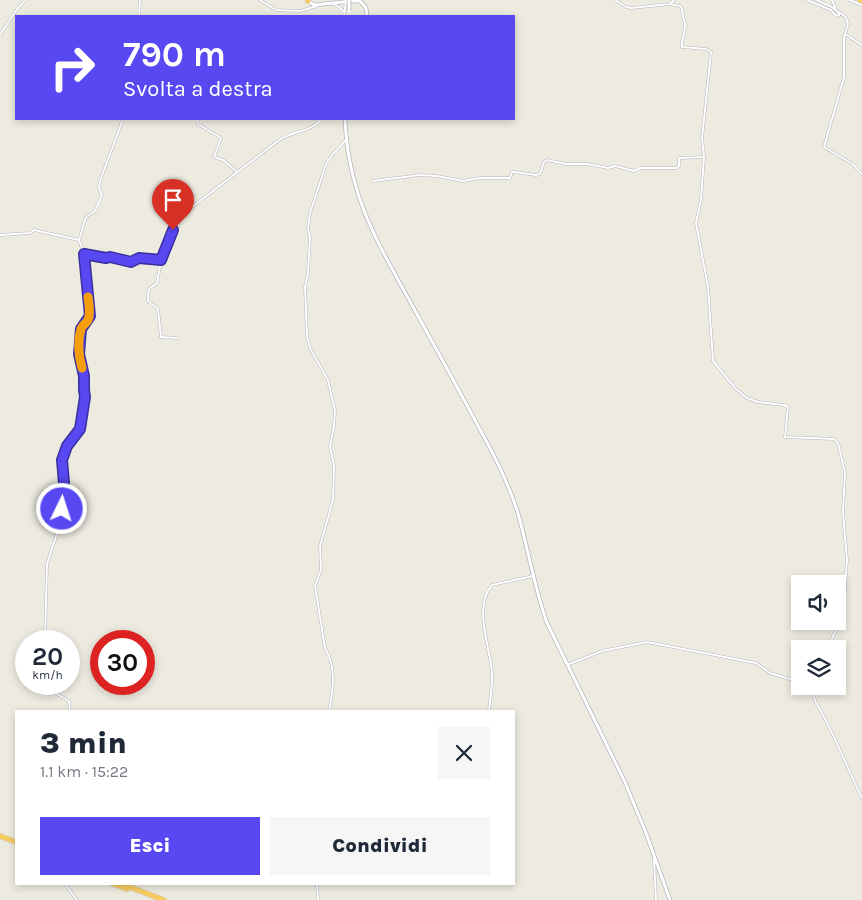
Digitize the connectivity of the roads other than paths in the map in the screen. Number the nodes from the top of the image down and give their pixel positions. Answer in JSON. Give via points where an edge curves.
{"nodes":[{"id":1,"x":25,"y":0,"type":"edge"},
{"id":2,"x":140,"y":0,"type":"edge"},
{"id":3,"x":260,"y":0,"type":"edge"},
{"id":4,"x":308,"y":0,"type":"edge"},
{"id":5,"x":615,"y":0,"type":"edge"},
{"id":6,"x":674,"y":0,"type":"edge"},
{"id":7,"x":807,"y":0,"type":"edge"},
{"id":8,"x":817,"y":0,"type":"edge"},
{"id":9,"x":832,"y":0,"type":"edge"},
{"id":10,"x":849,"y":0,"type":"edge"},
{"id":11,"x":348,"y":1,"type":"edge"},
{"id":12,"x":362,"y":1,"type":"edge"},
{"id":13,"x":331,"y":3,"type":"junction"},
{"id":14,"x":670,"y":4,"type":"junction"},
{"id":15,"x":319,"y":5,"type":"junction"},
{"id":16,"x":862,"y":5,"type":"edge"},
{"id":17,"x":304,"y":10,"type":"junction"},
{"id":18,"x":838,"y":11,"type":"junction"},
{"id":19,"x":343,"y":12,"type":"junction"},
{"id":20,"x":139,"y":15,"type":"edge"},
{"id":21,"x":344,"y":15,"type":"edge"},
{"id":22,"x":349,"y":15,"type":"edge"},
{"id":23,"x":367,"y":15,"type":"edge"},
{"id":24,"x":845,"y":34,"type":"junction"},
{"id":25,"x":0,"y":35,"type":"edge"},
{"id":26,"x":862,"y":45,"type":"edge"},
{"id":27,"x":123,"y":120,"type":"edge"},
{"id":28,"x":197,"y":120,"type":"edge"},
{"id":29,"x":321,"y":120,"type":"edge"},
{"id":30,"x":345,"y":120,"type":"edge"},
{"id":31,"x":346,"y":140,"type":"junction"},
{"id":32,"x":704,"y":157,"type":"junction"},
{"id":33,"x":237,"y":172,"type":"junction"},
{"id":34,"x":862,"y":174,"type":"edge"},
{"id":35,"x":373,"y":181,"type":"dead end"},
{"id":36,"x":0,"y":235,"type":"edge"},
{"id":37,"x":79,"y":240,"type":"junction"},
{"id":38,"x":84,"y":254,"type":"junction"},
{"id":39,"x":161,"y":260,"type":"junction"},
{"id":40,"x":177,"y":338,"type":"dead end"},
{"id":41,"x":533,"y":576,"type":"junction"},
{"id":42,"x":45,"y":630,"type":"edge"},
{"id":43,"x":831,"y":640,"type":"edge"},
{"id":44,"x":567,"y":665,"type":"junction"},
{"id":45,"x":791,"y":679,"type":"edge"},
{"id":46,"x":59,"y":695,"type":"edge"},
{"id":47,"x":814,"y":695,"type":"edge"},
{"id":48,"x":70,"y":710,"type":"edge"},
{"id":49,"x":329,"y":710,"type":"edge"},
{"id":50,"x":489,"y":710,"type":"edge"},
{"id":51,"x":862,"y":798,"type":"edge"},
{"id":52,"x":0,"y":838,"type":"edge"},
{"id":53,"x":15,"y":844,"type":"edge"},
{"id":54,"x":654,"y":859,"type":"junction"},
{"id":55,"x":66,"y":885,"type":"edge"},
{"id":56,"x":116,"y":885,"type":"edge"},
{"id":57,"x":125,"y":885,"type":"edge"},
{"id":58,"x":317,"y":885,"type":"edge"},
{"id":59,"x":76,"y":900,"type":"edge"},
{"id":60,"x":155,"y":900,"type":"edge"},
{"id":61,"x":164,"y":900,"type":"edge"},
{"id":62,"x":318,"y":900,"type":"edge"},
{"id":63,"x":656,"y":900,"type":"edge"},
{"id":64,"x":670,"y":900,"type":"edge"}],
"edges":[{"from":1,"to":25,"type":"street"},
{"from":2,"to":20,"type":"street"},
{"from":3,"to":17,"type":"street","via":[[273,9]]},
{"from":4,"to":15,"type":"main road"},
{"from":4,"to":17,"type":"street"},
{"from":5,"to":14,"type":"street","via":[[631,8]]},
{"from":6,"to":14,"type":"street"},
{"from":7,"to":18,"type":"street","via":[[831,10],[836,16]]},
{"from":8,"to":18,"type":"street"},
{"from":9,"to":18,"type":"street"},
{"from":10,"to":16,"type":"street"},
{"from":11,"to":12,"type":"main road"},
{"from":11,"to":13,"type":"main road"},
{"from":11,"to":19,"type":"street"},
{"from":11,"to":22,"type":"main road","bridge":true},
{"from":12,"to":23,"type":"main road"},
{"from":13,"to":15,"type":"main road"},
{"from":13,"to":19,"type":"street"},
{"from":14,"to":32,"type":"street","via":[[682,7],[685,26],[681,46],[706,48],[711,52],[702,138]]},
{"from":15,"to":17,"type":"street"},
{"from":18,"to":24,"type":"street","via":[[848,20]]},
{"from":19,"to":21,"type":"street"},
{"from":24,"to":26,"type":"street"},
{"from":24,"to":34,"type":"street","via":[[844,78],[824,147],[853,164]]},
{"from":27,"to":37,"type":"street","via":[[100,182],[102,195],[95,212],[86,217]]},
{"from":28,"to":33,"type":"street","via":[[198,124],[222,139],[214,157]]},
{"from":29,"to":33,"type":"street","via":[[315,126],[288,135]]},
{"from":30,"to":31,"type":"main road"},
{"from":31,"to":41,"type":"main road","via":[[354,182],[372,231],[506,479]]},
{"from":31,"to":49,"type":"street","via":[[326,164],[310,213],[305,287],[310,348],[328,380],[335,410],[330,447],[334,465],[333,500],[321,542],[320,572],[314,586],[333,676]]},
{"from":32,"to":35,"type":"street","via":[[679,158],[676,168],[640,168],[634,171],[615,166],[547,160],[536,176],[512,172],[510,178],[463,181],[420,175]]},
{"from":32,"to":43,"type":"street","via":[[696,223],[708,286],[714,364],[747,398],[788,407],[785,437],[834,439],[838,443],[845,472],[847,560],[838,626]]},
{"from":33,"to":39,"type":"street","via":[[179,216]]},
{"from":36,"to":37,"type":"street","via":[[34,230]]},
{"from":37,"to":38,"type":"street"},
{"from":38,"to":39,"type":"street","via":[[131,262],[139,258]]},
{"from":38,"to":42,"type":"street","via":[[90,316],[81,329],[79,354],[85,397],[80,429],[67,446],[62,460],[61,521],[48,564]]},
{"from":39,"to":40,"type":"street","via":[[157,283],[149,289],[147,302],[158,309],[162,337]]},
{"from":41,"to":44,"type":"main road","via":[[547,623]]},
{"from":41,"to":50,"type":"street","via":[[492,585],[485,598],[483,622],[492,672]]},
{"from":44,"to":45,"type":"street","via":[[602,651],[648,642],[760,664],[770,673]]},
{"from":44,"to":54,"type":"main road","via":[[624,780]]},
{"from":46,"to":48,"type":"street","via":[[70,701]]},
{"from":47,"to":51,"type":"street"},
{"from":52,"to":53,"type":"highway"},
{"from":54,"to":63,"type":"street"},
{"from":54,"to":64,"type":"main road"},
{"from":55,"to":59,"type":"street"},
{"from":56,"to":60,"type":"highway"},
{"from":57,"to":61,"type":"highway"},
{"from":58,"to":62,"type":"street"}]}
